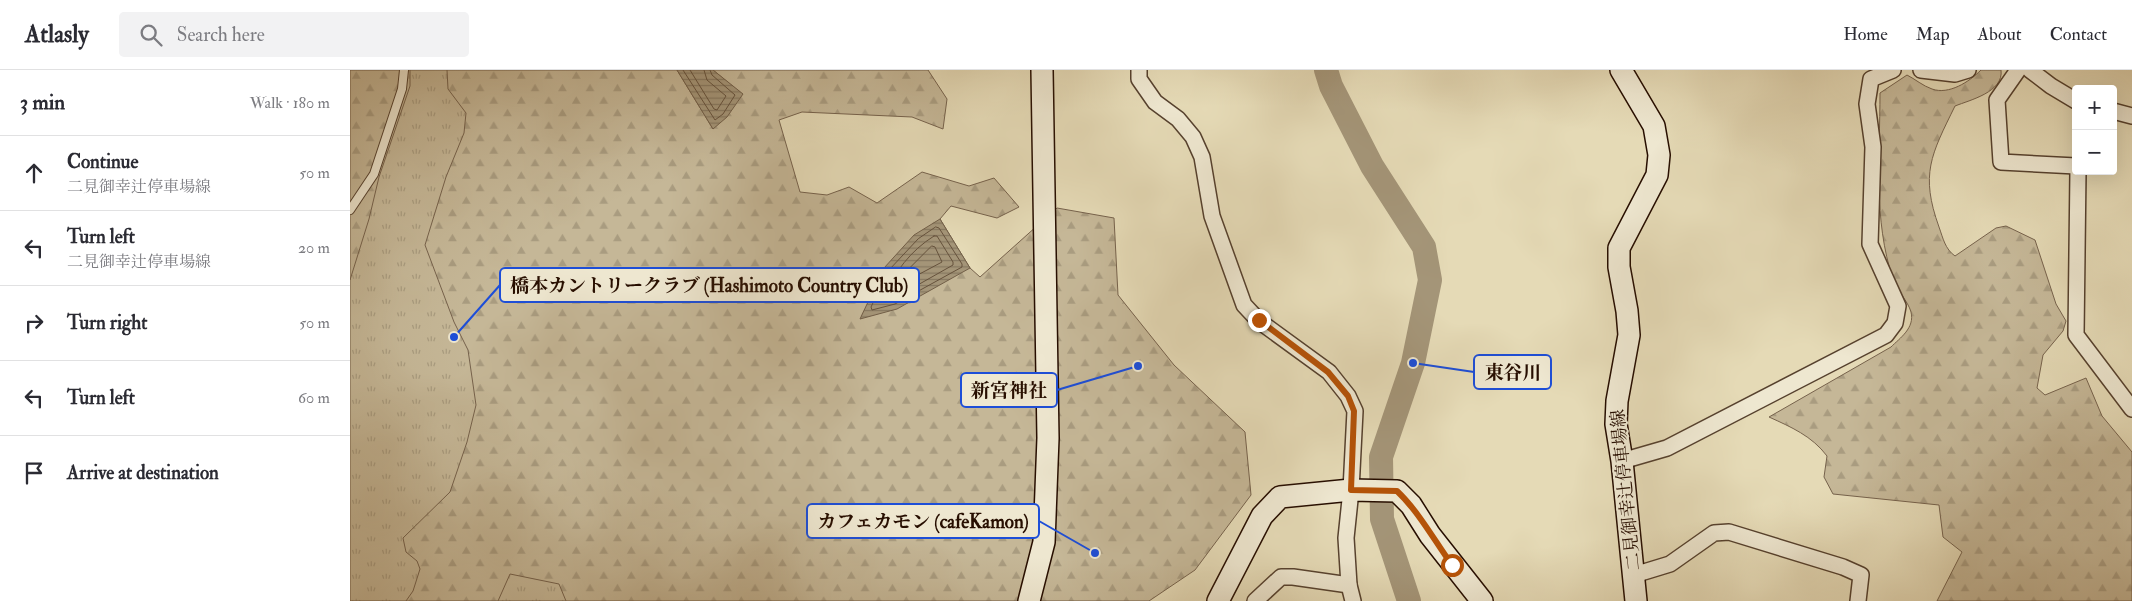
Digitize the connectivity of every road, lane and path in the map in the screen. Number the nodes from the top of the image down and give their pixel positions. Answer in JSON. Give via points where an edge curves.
{"nodes":[{"id":1,"x":404,"y":70,"type":"edge"},
{"id":2,"x":1042,"y":70,"type":"edge"},
{"id":3,"x":1139,"y":70,"type":"edge"},
{"id":4,"x":1621,"y":70,"type":"edge"},
{"id":5,"x":1893,"y":70,"type":"edge"},
{"id":6,"x":1921,"y":70,"type":"edge"},
{"id":7,"x":1968,"y":70,"type":"edge"},
{"id":8,"x":2018,"y":70,"type":"edge"},
{"id":9,"x":2030,"y":70,"type":"edge"},
{"id":10,"x":2072,"y":99,"type":"edge"},
{"id":11,"x":2117,"y":112,"type":"edge"},
{"id":12,"x":2132,"y":116,"type":"edge"},
{"id":13,"x":2072,"y":166,"type":"edge"},
{"id":14,"x":2078,"y":175,"type":"edge"},
{"id":15,"x":350,"y":210,"type":"edge"},
{"id":16,"x":2130,"y":404,"type":"edge"},
{"id":17,"x":1622,"y":461,"type":"junction"},
{"id":18,"x":1351,"y":490,"type":"junction"},
{"id":19,"x":1634,"y":575,"type":"junction"},
{"id":20,"x":1349,"y":585,"type":"junction"},
{"id":21,"x":1029,"y":601,"type":"edge"},
{"id":22,"x":1218,"y":601,"type":"edge"},
{"id":23,"x":1255,"y":601,"type":"edge"},
{"id":24,"x":1353,"y":601,"type":"edge"},
{"id":25,"x":1482,"y":601,"type":"edge"},
{"id":26,"x":1636,"y":601,"type":"edge"},
{"id":27,"x":1858,"y":601,"type":"edge"}],
"edges":[{"from":1,"to":15,"type":"lane","via":[[402,89],[374,174]]},
{"from":2,"to":21,"type":"main road","via":[[1047,488],[1044,542]]},
{"from":3,"to":18,"type":"street","via":[[1139,79],[1155,102],[1178,119],[1193,137],[1202,157],[1212,216],[1244,305],[1328,372],[1348,396],[1354,411]]},
{"from":4,"to":17,"type":"main road","name":"二見御幸辻停車場線","via":[[1654,126],[1659,155],[1657,175],[1619,248],[1629,335],[1617,401],[1616,424]]},
{"from":5,"to":17,"type":"street","via":[[1872,79],[1867,104],[1873,147],[1870,244],[1898,306],[1895,323],[1886,335],[1667,448]]},
{"from":6,"to":7,"type":"street","via":[[1955,74]]},
{"from":8,"to":13,"type":"street","via":[[1997,100],[2001,162]]},
{"from":9,"to":10,"type":"street"},
{"from":11,"to":12,"type":"street"},
{"from":14,"to":16,"type":"street","via":[[2076,335]]},
{"from":17,"to":19,"type":"main road","name":"二見御幸辻停車場線"},
{"from":18,"to":20,"type":"street","via":[[1346,538]]},
{"from":18,"to":22,"type":"main road","via":[[1280,497],[1262,516]]},
{"from":18,"to":25,"type":"main road","via":[[1397,491],[1411,505],[1430,535]]},
{"from":19,"to":26,"type":"main road","name":"二見御幸辻停車場線"},
{"from":19,"to":27,"type":"street","via":[[1670,564],[1714,532],[1729,532],[1860,575]]},
{"from":20,"to":23,"type":"street","via":[[1281,577]]},
{"from":20,"to":24,"type":"street"}]}
